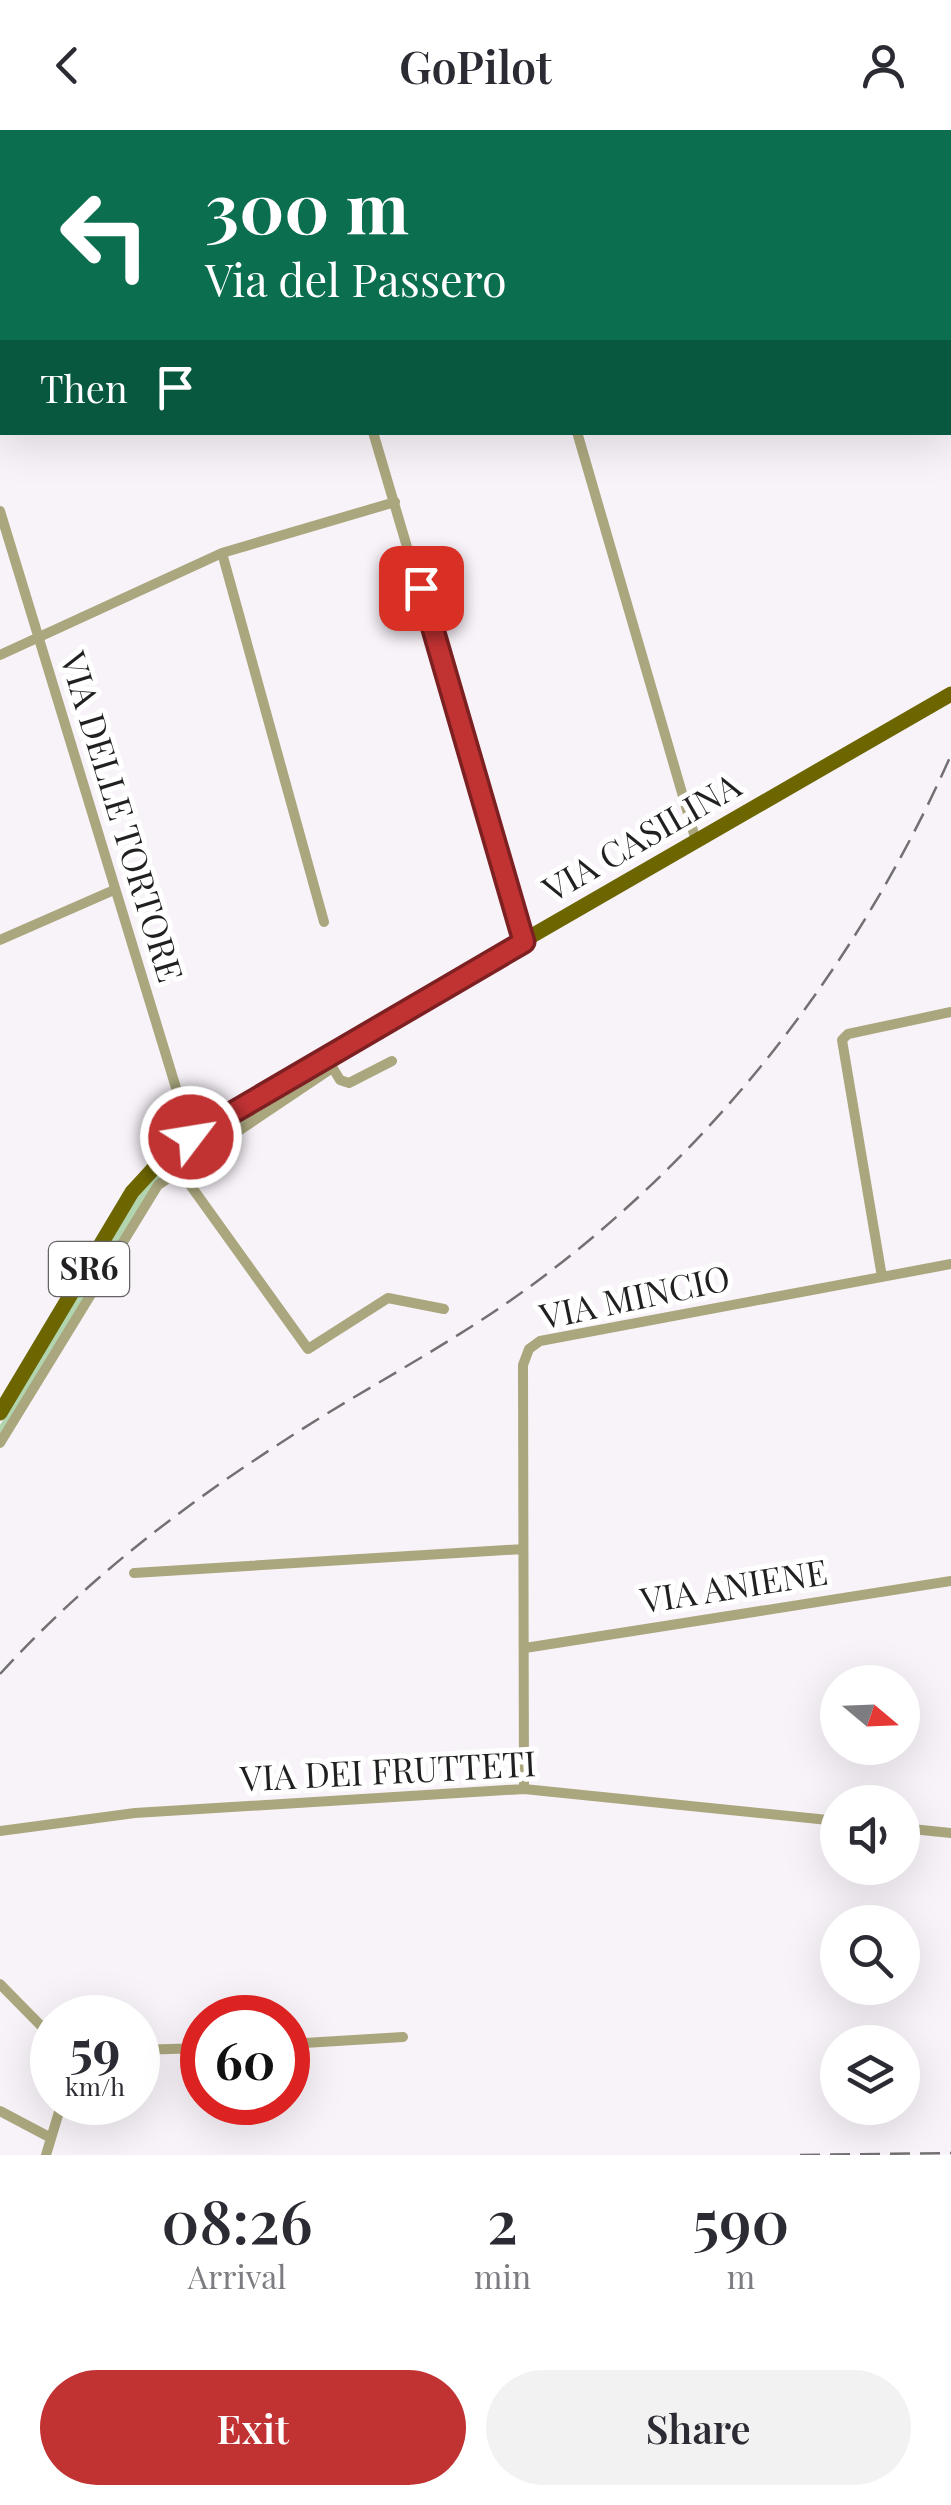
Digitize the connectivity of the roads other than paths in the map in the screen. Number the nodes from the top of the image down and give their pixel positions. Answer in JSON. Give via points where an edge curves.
{"nodes":[{"id":1,"x":374,"y":435,"type":"edge"},
{"id":2,"x":578,"y":435,"type":"edge"},
{"id":3,"x":395,"y":502,"type":"junction"},
{"id":4,"x":0,"y":512,"type":"edge"},
{"id":5,"x":222,"y":553,"type":"junction"},
{"id":6,"x":38,"y":638,"type":"junction"},
{"id":7,"x":0,"y":655,"type":"edge"},
{"id":8,"x":951,"y":694,"type":"edge"},
{"id":9,"x":696,"y":842,"type":"junction"},
{"id":10,"x":114,"y":890,"type":"junction"},
{"id":11,"x":324,"y":922,"type":"dead end"},
{"id":12,"x":0,"y":940,"type":"edge"},
{"id":13,"x":524,"y":942,"type":"junction"},
{"id":14,"x":951,"y":1012,"type":"edge"},
{"id":15,"x":329,"y":1061,"type":"junction"},
{"id":16,"x":392,"y":1061,"type":"dead end"},
{"id":17,"x":191,"y":1137,"type":"junction"},
{"id":18,"x":178,"y":1168,"type":"junction"},
{"id":19,"x":951,"y":1264,"type":"edge"},
{"id":20,"x":882,"y":1276,"type":"junction"},
{"id":21,"x":444,"y":1309,"type":"dead end"},
{"id":22,"x":0,"y":1412,"type":"edge"},
{"id":23,"x":0,"y":1443,"type":"edge"},
{"id":24,"x":523,"y":1548,"type":"junction"},
{"id":25,"x":134,"y":1573,"type":"dead end"},
{"id":26,"x":951,"y":1580,"type":"edge"},
{"id":27,"x":525,"y":1648,"type":"junction"},
{"id":28,"x":524,"y":1789,"type":"junction"},
{"id":29,"x":820,"y":1820,"type":"edge"},
{"id":30,"x":920,"y":1830,"type":"edge"},
{"id":31,"x":0,"y":1831,"type":"edge"},
{"id":32,"x":951,"y":1833,"type":"edge"},
{"id":33,"x":0,"y":1984,"type":"edge"},
{"id":34,"x":30,"y":2015,"type":"edge"},
{"id":35,"x":403,"y":2037,"type":"dead end"},
{"id":36,"x":310,"y":2043,"type":"edge"},
{"id":37,"x":0,"y":2110,"type":"edge"},
{"id":38,"x":56,"y":2125,"type":"edge"},
{"id":39,"x":52,"y":2138,"type":"junction"},
{"id":40,"x":46,"y":2155,"type":"edge"}],
"edges":[{"from":1,"to":3,"type":"street"},
{"from":2,"to":9,"type":"street"},
{"from":3,"to":5,"type":"street"},
{"from":3,"to":13,"type":"street"},
{"from":4,"to":6,"type":"street","name":"VIA DELLE TORTORE"},
{"from":5,"to":6,"type":"street"},
{"from":5,"to":11,"type":"street"},
{"from":6,"to":7,"type":"street"},
{"from":6,"to":10,"type":"street","name":"VIA DELLE TORTORE"},
{"from":8,"to":9,"type":"main road","name":"VIA CASILINA","number":"SR6"},
{"from":9,"to":13,"type":"main road","name":"VIA CASILINA","number":"SR6"},
{"from":10,"to":12,"type":"street"},
{"from":10,"to":17,"type":"street","name":"VIA DELLE TORTORE"},
{"from":13,"to":15,"type":"main road","name":"VIA CASILINA","number":"SR6"},
{"from":14,"to":20,"type":"street","via":[[842,1040]]},
{"from":15,"to":16,"type":"street","via":[[340,1080],[349,1082]]},
{"from":15,"to":17,"type":"main road","name":"VIA CASILINA","number":"SR6"},
{"from":15,"to":18,"type":"street"},
{"from":17,"to":22,"type":"main road","name":"VIA CASILINA","number":"SR6","via":[[136,1186]]},
{"from":18,"to":21,"type":"street","via":[[308,1349],[388,1298]]},
{"from":18,"to":23,"type":"street","via":[[148,1198]]},
{"from":19,"to":20,"type":"street","name":"VIA MINCIO"},
{"from":20,"to":24,"type":"street","name":"VIA MINCIO","via":[[533,1344],[522,1365]]},
{"from":24,"to":25,"type":"street"},
{"from":24,"to":27,"type":"street","name":"VIA MINCIO"},
{"from":26,"to":27,"type":"street","name":"VIA ANIENE"},
{"from":27,"to":28,"type":"street","name":"VIA MINCIO"},
{"from":28,"to":29,"type":"street","name":"VIA DEI FRUTTETI"},
{"from":28,"to":31,"type":"street","name":"VIA DEI FRUTTETI","via":[[135,1813]]},
{"from":30,"to":32,"type":"street"},
{"from":33,"to":34,"type":"street"},
{"from":35,"to":36,"type":"street"},
{"from":37,"to":39,"type":"street"},
{"from":38,"to":39,"type":"street"},
{"from":39,"to":40,"type":"street"}]}
